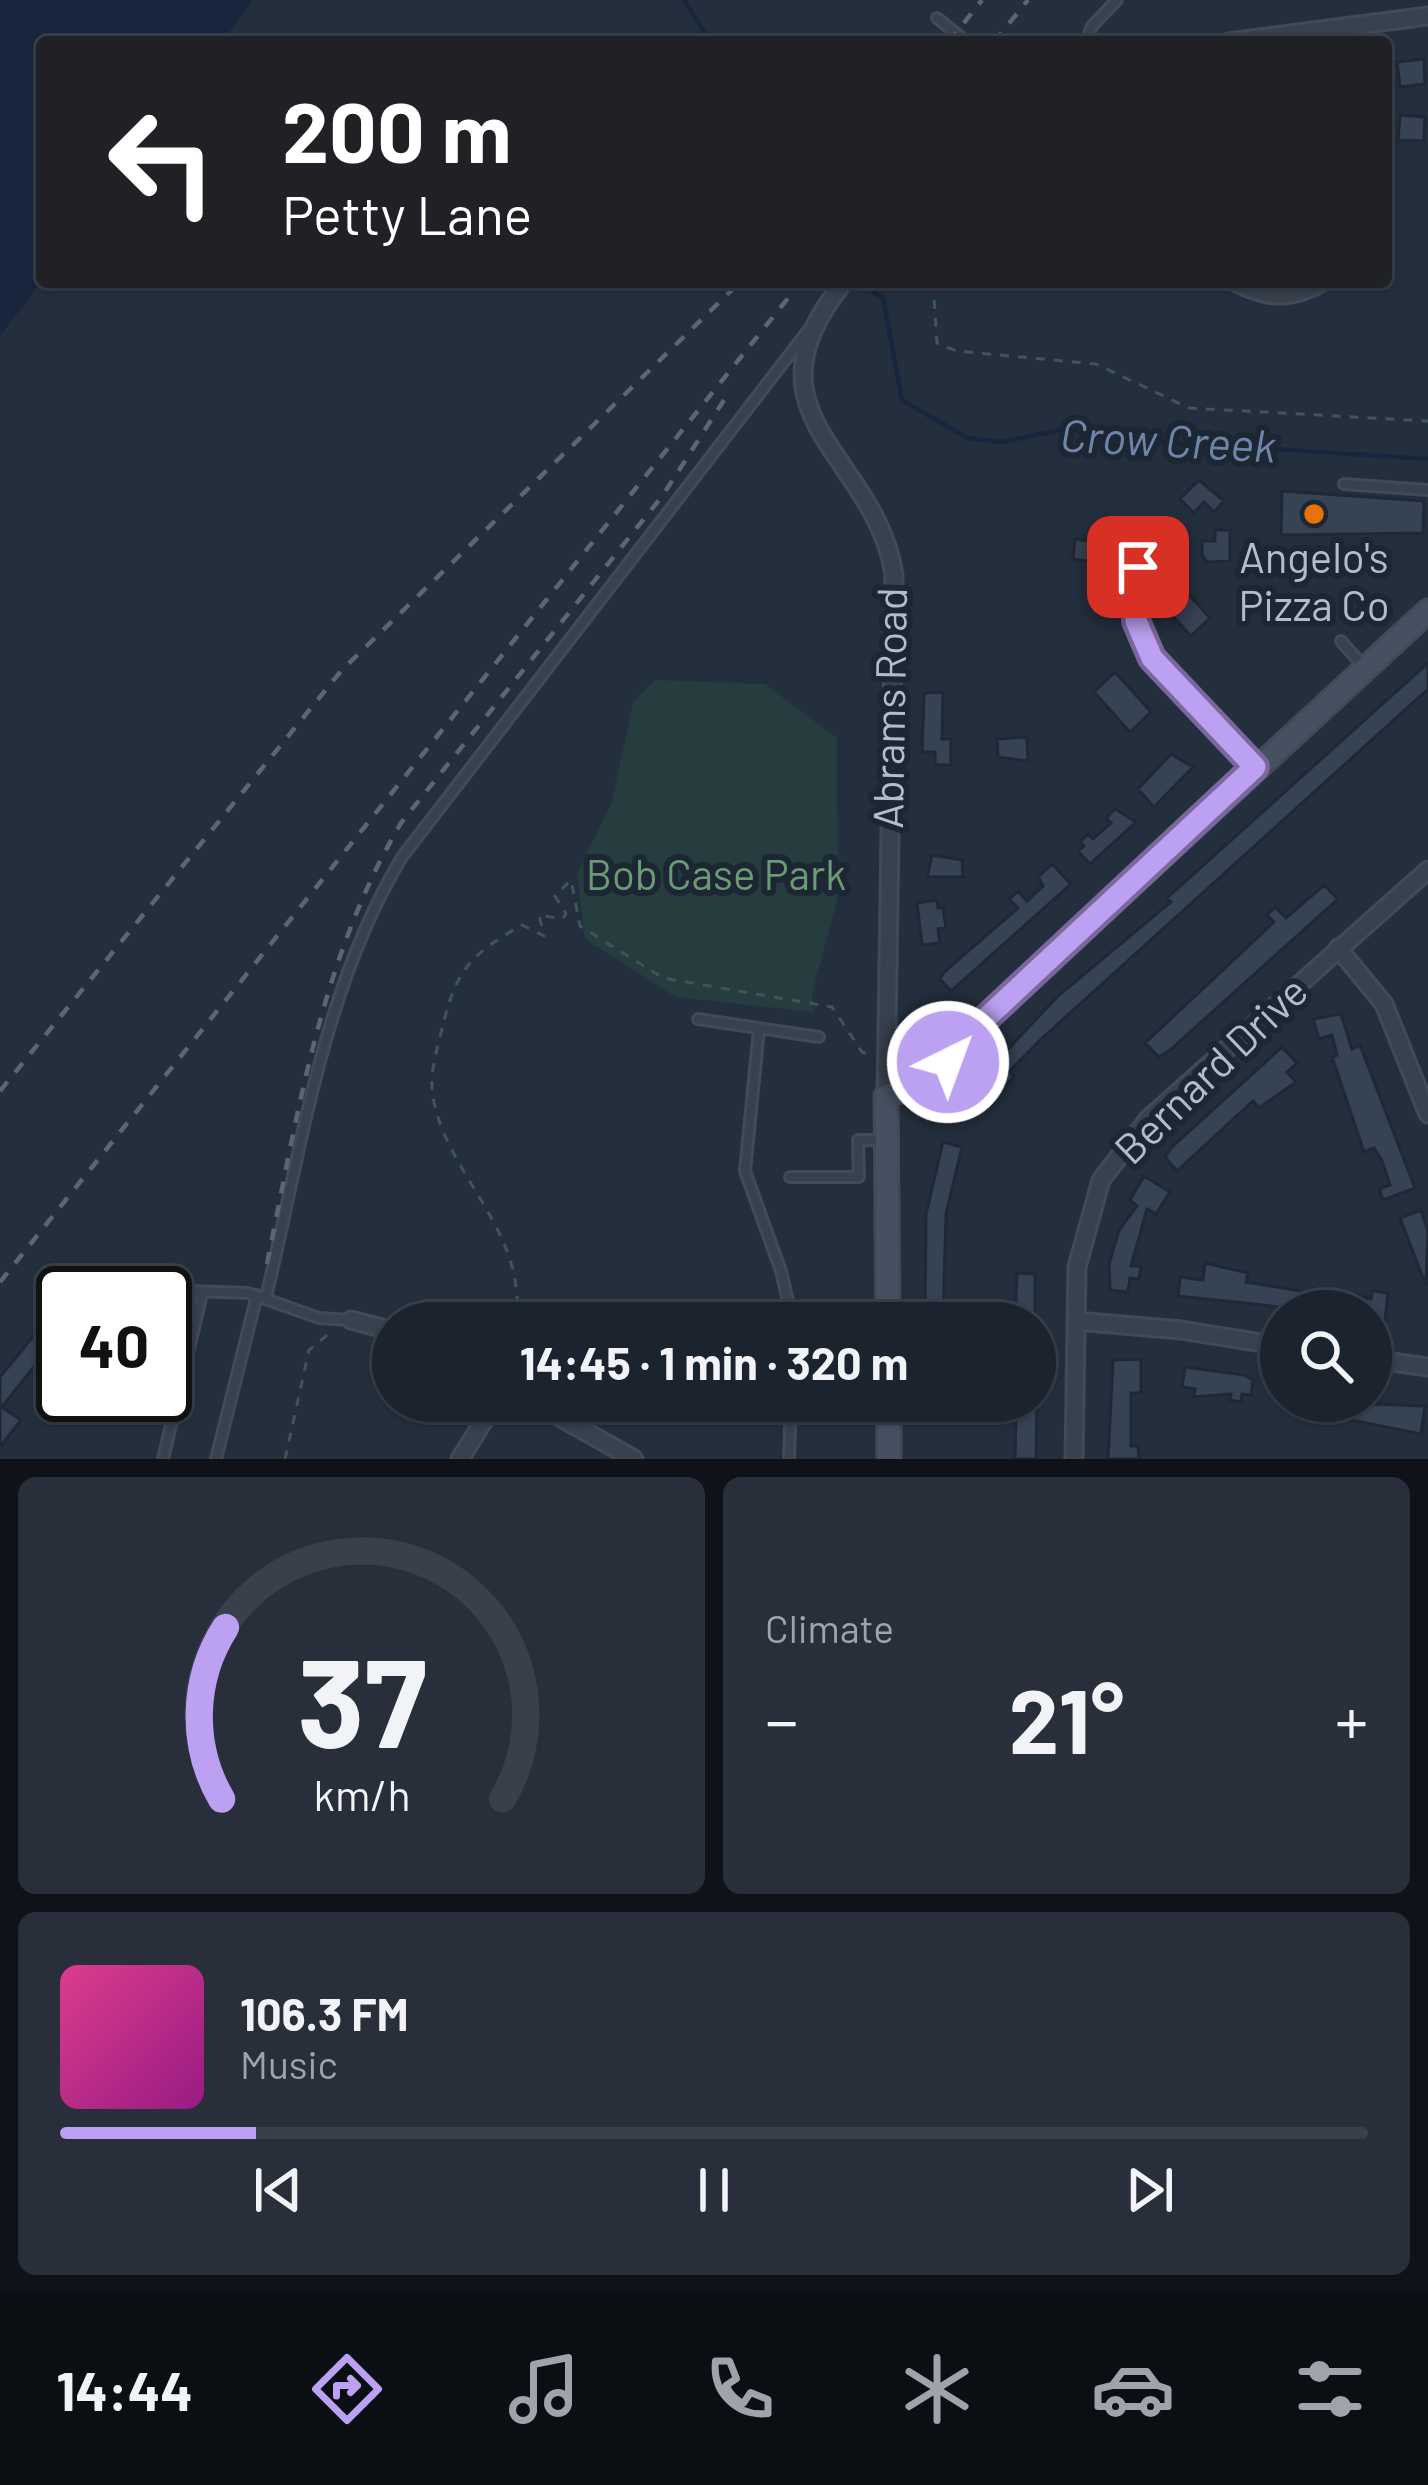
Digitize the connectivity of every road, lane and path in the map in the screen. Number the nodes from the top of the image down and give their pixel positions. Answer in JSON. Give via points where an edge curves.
{"nodes":[{"id":1,"x":1117,"y":0,"type":"edge"},
{"id":2,"x":1428,"y":16,"type":"edge"},
{"id":3,"x":937,"y":18,"type":"dead end"},
{"id":4,"x":1365,"y":23,"type":"junction"},
{"id":5,"x":960,"y":36,"type":"edge"},
{"id":6,"x":1088,"y":36,"type":"edge"},
{"id":7,"x":1271,"y":36,"type":"edge"},
{"id":8,"x":1366,"y":36,"type":"edge"},
{"id":9,"x":840,"y":288,"type":"edge"},
{"id":10,"x":933,"y":288,"type":"edge"},
{"id":11,"x":1253,"y":288,"type":"edge"},
{"id":12,"x":1312,"y":288,"type":"edge"},
{"id":13,"x":811,"y":327,"type":"junction"},
{"id":14,"x":1428,"y":422,"type":"edge"},
{"id":15,"x":1344,"y":484,"type":"dead end"},
{"id":16,"x":1428,"y":490,"type":"edge"},
{"id":17,"x":1150,"y":552,"type":"dead end"},
{"id":18,"x":1428,"y":611,"type":"edge"},
{"id":19,"x":1341,"y":641,"type":"dead end"},
{"id":20,"x":1366,"y":669,"type":"junction"},
{"id":21,"x":1255,"y":767,"type":"junction"},
{"id":22,"x":1428,"y":869,"type":"edge"},
{"id":23,"x":1338,"y":948,"type":"junction"},
{"id":24,"x":698,"y":1018,"type":"dead end"},
{"id":25,"x":759,"y":1029,"type":"junction"},
{"id":26,"x":819,"y":1037,"type":"dead end"},
{"id":27,"x":884,"y":1055,"type":"junction"},
{"id":28,"x":886,"y":1096,"type":"junction"},
{"id":29,"x":1428,"y":1114,"type":"edge"},
{"id":30,"x":886,"y":1140,"type":"junction"},
{"id":31,"x":790,"y":1177,"type":"dead end"},
{"id":32,"x":192,"y":1293,"type":"edge"},
{"id":33,"x":202,"y":1294,"type":"junction"},
{"id":34,"x":262,"y":1296,"type":"junction"},
{"id":35,"x":515,"y":1302,"type":"edge"},
{"id":36,"x":788,"y":1302,"type":"edge"},
{"id":37,"x":888,"y":1302,"type":"edge"},
{"id":38,"x":1076,"y":1321,"type":"junction"},
{"id":39,"x":345,"y":1325,"type":"junction"},
{"id":40,"x":372,"y":1328,"type":"edge"},
{"id":41,"x":1260,"y":1343,"type":"edge"},
{"id":42,"x":1392,"y":1362,"type":"edge"},
{"id":43,"x":1428,"y":1367,"type":"edge"},
{"id":44,"x":483,"y":1422,"type":"edge"},
{"id":45,"x":568,"y":1422,"type":"edge"},
{"id":46,"x":790,"y":1422,"type":"edge"},
{"id":47,"x":889,"y":1422,"type":"edge"},
{"id":48,"x":163,"y":1459,"type":"edge"},
{"id":49,"x":216,"y":1459,"type":"edge"},
{"id":50,"x":285,"y":1459,"type":"edge"},
{"id":51,"x":460,"y":1459,"type":"edge"},
{"id":52,"x":634,"y":1459,"type":"edge"},
{"id":53,"x":789,"y":1459,"type":"edge"},
{"id":54,"x":889,"y":1459,"type":"edge"},
{"id":55,"x":1075,"y":1459,"type":"edge"}],
"edges":[{"from":1,"to":6,"type":"lane"},
{"from":2,"to":4,"type":"street"},
{"from":3,"to":5,"type":"lane"},
{"from":4,"to":7,"type":"street"},
{"from":4,"to":8,"type":"street"},
{"from":9,"to":13,"type":"street","name":"Abrams Road"},
{"from":10,"to":14,"type":"path","via":[[937,343],[956,351],[1096,364],[1190,408]]},
{"from":11,"to":12,"type":"street","via":[[1282,297]]},
{"from":13,"to":27,"type":"street","name":"Abrams Road","via":[[805,396],[877,520],[894,575]]},
{"from":13,"to":34,"type":"lane","via":[[402,857],[368,914],[320,1064]]},
{"from":15,"to":16,"type":"lane"},
{"from":17,"to":21,"type":"street","via":[[1138,567],[1143,642]]},
{"from":18,"to":20,"type":"street"},
{"from":19,"to":20,"type":"lane"},
{"from":20,"to":21,"type":"street"},
{"from":21,"to":28,"type":"street","via":[[967,1036],[935,1080]]},
{"from":22,"to":23,"type":"street","name":"Bernard Drive"},
{"from":23,"to":29,"type":"street","via":[[1384,1004]]},
{"from":23,"to":38,"type":"street","name":"Bernard Drive","via":[[1125,1144],[1085,1225]]},
{"from":24,"to":25,"type":"lane"},
{"from":25,"to":26,"type":"lane"},
{"from":25,"to":36,"type":"lane","via":[[745,1171]]},
{"from":27,"to":28,"type":"street","name":"Abrams Road"},
{"from":27,"to":35,"type":"path","via":[[862,1052],[832,1007],[663,978],[580,926],[571,880],[556,896],[566,914],[539,914],[544,936],[522,926],[470,958],[446,1010],[432,1076],[434,1106],[496,1218]]},
{"from":28,"to":30,"type":"street"},
{"from":30,"to":31,"type":"lane","via":[[858,1140],[859,1177]]},
{"from":30,"to":37,"type":"street"},
{"from":32,"to":33,"type":"lane"},
{"from":33,"to":34,"type":"lane"},
{"from":33,"to":48,"type":"lane"},
{"from":34,"to":39,"type":"lane"},
{"from":34,"to":49,"type":"lane"},
{"from":38,"to":41,"type":"street"},
{"from":38,"to":55,"type":"street","name":"Bernard Drive"},
{"from":39,"to":40,"type":"street"},
{"from":39,"to":50,"type":"path","via":[[310,1346]]},
{"from":42,"to":43,"type":"street"},
{"from":44,"to":51,"type":"street"},
{"from":45,"to":52,"type":"street"},
{"from":46,"to":53,"type":"lane"},
{"from":47,"to":54,"type":"street"}]}
